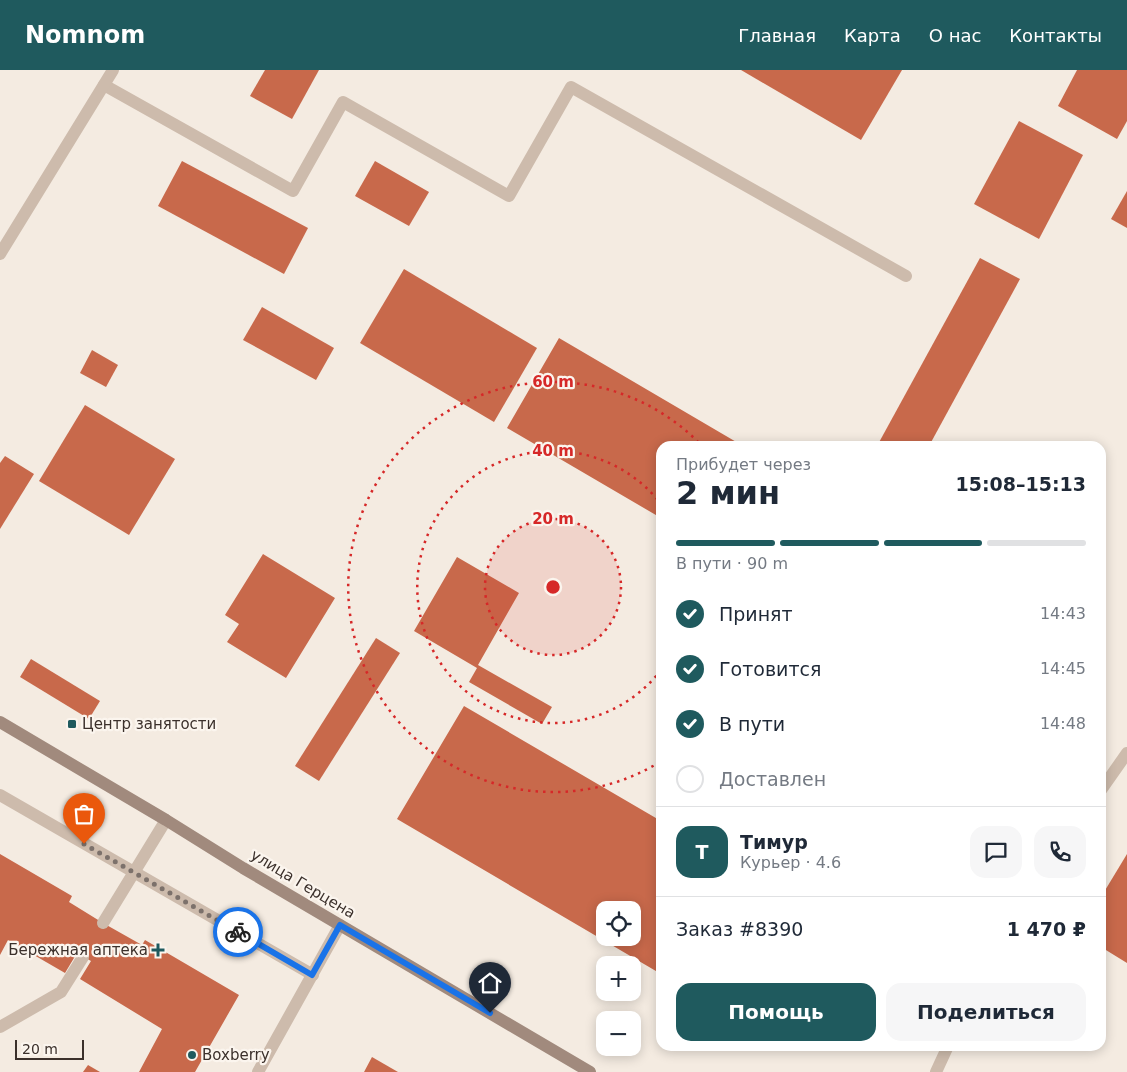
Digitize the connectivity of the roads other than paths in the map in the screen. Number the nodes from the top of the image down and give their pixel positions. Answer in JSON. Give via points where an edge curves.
{"nodes":[{"id":1,"x":113,"y":70,"type":"edge"},
{"id":2,"x":104,"y":85,"type":"junction"},
{"id":3,"x":0,"y":254,"type":"edge"},
{"id":4,"x":906,"y":276,"type":"dead end"},
{"id":5,"x":0,"y":722,"type":"edge"},
{"id":6,"x":1127,"y":753,"type":"edge"},
{"id":7,"x":1106,"y":783,"type":"edge"},
{"id":8,"x":0,"y":795,"type":"edge"},
{"id":9,"x":166,"y":820,"type":"junction"},
{"id":10,"x":134,"y":872,"type":"junction"},
{"id":11,"x":103,"y":923,"type":"dead end"},
{"id":12,"x":340,"y":925,"type":"junction"},
{"id":13,"x":83,"y":956,"type":"dead end"},
{"id":14,"x":312,"y":975,"type":"junction"},
{"id":15,"x":0,"y":1027,"type":"edge"},
{"id":16,"x":946,"y":1051,"type":"edge"},
{"id":17,"x":258,"y":1072,"type":"edge"},
{"id":18,"x":590,"y":1072,"type":"edge"},
{"id":19,"x":936,"y":1072,"type":"edge"}],
"edges":[{"from":1,"to":2,"type":"street"},
{"from":2,"to":3,"type":"street"},
{"from":2,"to":4,"type":"street","via":[[293,192],[343,102],[509,196],[571,87]]},
{"from":5,"to":9,"type":"main road","name":"улица Герцена"},
{"from":6,"to":7,"type":"street"},
{"from":8,"to":10,"type":"street"},
{"from":9,"to":10,"type":"street"},
{"from":9,"to":12,"type":"main road","name":"улица Герцена"},
{"from":10,"to":11,"type":"street"},
{"from":10,"to":14,"type":"street"},
{"from":12,"to":14,"type":"street"},
{"from":12,"to":18,"type":"main road","name":"улица Герцена"},
{"from":13,"to":15,"type":"street","via":[[61,992]]},
{"from":14,"to":17,"type":"street"},
{"from":16,"to":19,"type":"street"}]}
